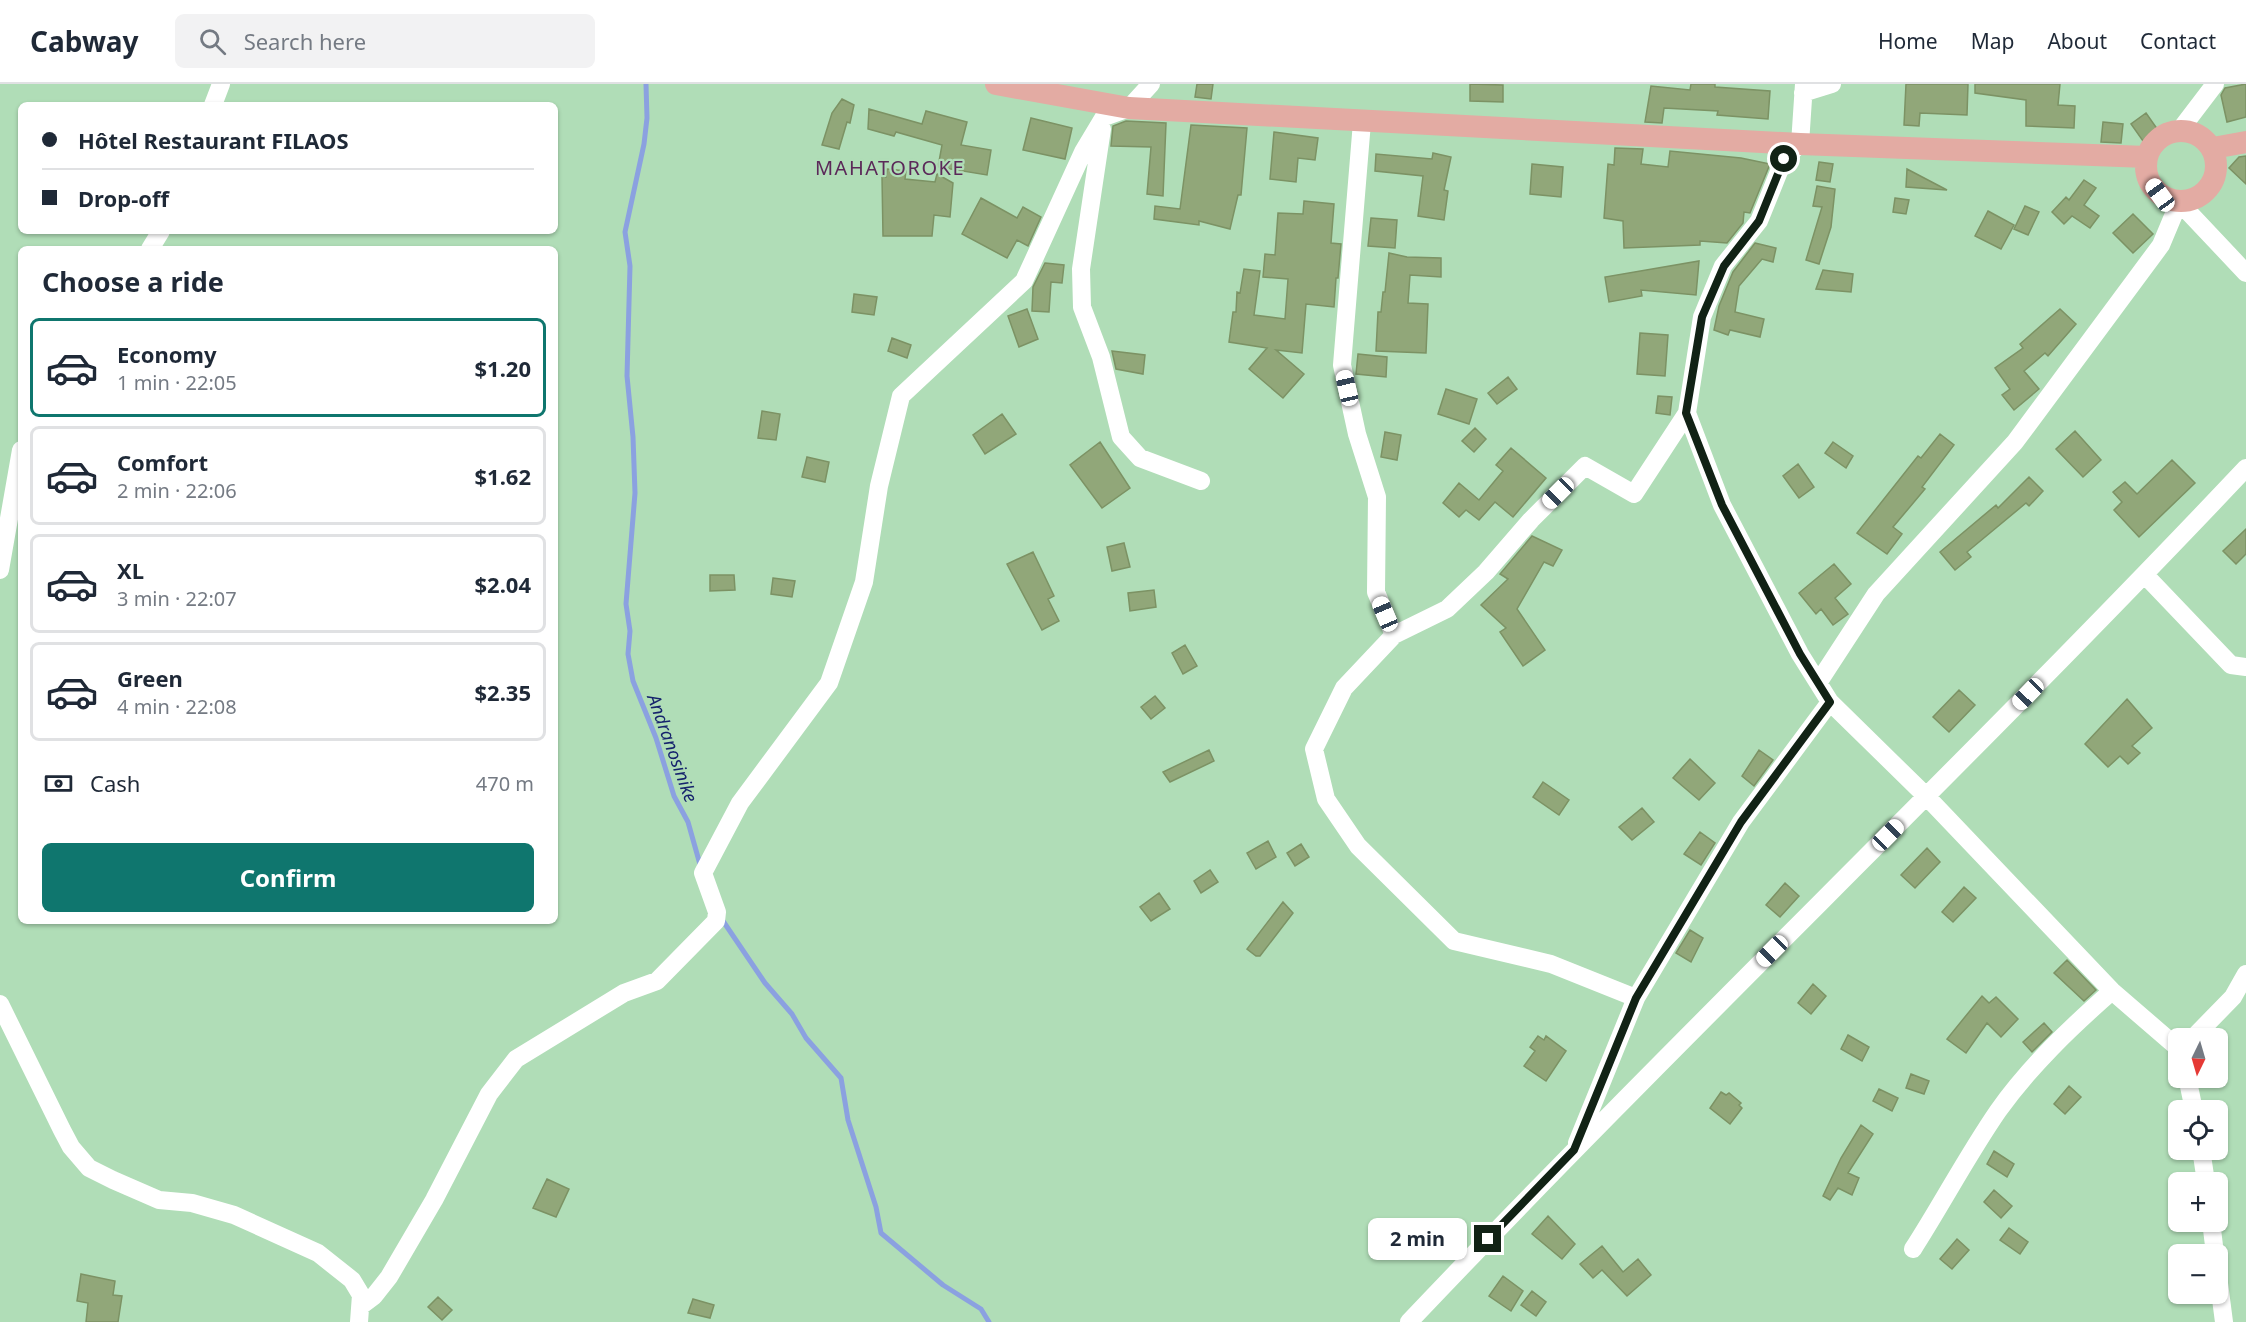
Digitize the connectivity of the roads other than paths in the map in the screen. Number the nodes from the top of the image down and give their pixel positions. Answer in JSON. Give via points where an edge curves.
{"nodes":[{"id":1,"x":221,"y":84,"type":"edge"},
{"id":2,"x":996,"y":84,"type":"edge"},
{"id":3,"x":1151,"y":84,"type":"edge"},
{"id":4,"x":1832,"y":84,"type":"edge"},
{"id":5,"x":2215,"y":84,"type":"edge"},
{"id":6,"x":1804,"y":88,"type":"edge"},
{"id":7,"x":214,"y":102,"type":"edge"},
{"id":8,"x":1129,"y":108,"type":"junction"},
{"id":9,"x":1104,"y":117,"type":"junction"},
{"id":10,"x":1362,"y":122,"type":"junction"},
{"id":11,"x":2180,"y":130,"type":"junction"},
{"id":12,"x":2246,"y":141,"type":"edge"},
{"id":13,"x":1800,"y":144,"type":"junction"},
{"id":14,"x":2213,"y":148,"type":"junction"},
{"id":15,"x":2146,"y":157,"type":"junction"},
{"id":16,"x":2179,"y":202,"type":"junction"},
{"id":17,"x":2246,"y":273,"type":"edge"},
{"id":18,"x":1686,"y":413,"type":"junction"},
{"id":19,"x":18,"y":467,"type":"edge"},
{"id":20,"x":2246,"y":468,"type":"edge"},
{"id":21,"x":1201,"y":481,"type":"dead end"},
{"id":22,"x":0,"y":570,"type":"edge"},
{"id":23,"x":2145,"y":575,"type":"junction"},
{"id":24,"x":1394,"y":635,"type":"junction"},
{"id":25,"x":2246,"y":667,"type":"edge"},
{"id":26,"x":1818,"y":683,"type":"junction"},
{"id":27,"x":1830,"y":702,"type":"junction"},
{"id":28,"x":1927,"y":796,"type":"junction"},
{"id":29,"x":2246,"y":975,"type":"edge"},
{"id":30,"x":2112,"y":991,"type":"junction"},
{"id":31,"x":1636,"y":998,"type":"junction"},
{"id":32,"x":0,"y":1004,"type":"edge"},
{"id":33,"x":2203,"y":1028,"type":"edge"},
{"id":34,"x":2168,"y":1039,"type":"edge"},
{"id":35,"x":1574,"y":1150,"type":"junction"},
{"id":36,"x":1912,"y":1249,"type":"dead end"},
{"id":37,"x":2222,"y":1304,"type":"edge"},
{"id":38,"x":361,"y":1313,"type":"edge"},
{"id":39,"x":1409,"y":1322,"type":"edge"},
{"id":40,"x":2224,"y":1322,"type":"edge"}],
"edges":[{"from":1,"to":7,"type":"street"},
{"from":2,"to":8,"type":"main road"},
{"from":3,"to":8,"type":"street"},
{"from":4,"to":6,"type":"street"},
{"from":5,"to":11,"type":"street"},
{"from":6,"to":13,"type":"street"},
{"from":8,"to":9,"type":"street"},
{"from":8,"to":10,"type":"main road"},
{"from":9,"to":21,"type":"street","via":[[1081,269],[1082,307],[1101,357],[1121,437],[1140,458]]},
{"from":9,"to":38,"type":"street","via":[[1083,152],[1024,281],[901,396],[879,486],[864,582],[829,683],[740,803],[703,873],[717,912],[716,921],[657,981],[624,993],[516,1059],[489,1094],[389,1277]]},
{"from":10,"to":13,"type":"main road"},
{"from":10,"to":24,"type":"street","via":[[1342,365],[1357,434],[1377,497],[1376,592]]},
{"from":11,"to":14,"type":"main road","via":[[2199,134]]},
{"from":11,"to":15,"type":"main road","via":[[2159,138]]},
{"from":12,"to":14,"type":"main road"},
{"from":13,"to":15,"type":"main road"},
{"from":13,"to":18,"type":"street","via":[[1784,159],[1759,221],[1724,266],[1702,317]]},
{"from":14,"to":16,"type":"main road","via":[[2217,173],[2204,194]]},
{"from":15,"to":16,"type":"main road","via":[[2147,178],[2160,195]]},
{"from":16,"to":17,"type":"street"},
{"from":16,"to":26,"type":"street","via":[[2161,245],[2022,432],[1876,594]]},
{"from":18,"to":24,"type":"street","via":[[1634,494],[1585,466],[1447,609]]},
{"from":18,"to":26,"type":"street","via":[[1722,505]]},
{"from":19,"to":22,"type":"street"},
{"from":20,"to":23,"type":"street"},
{"from":23,"to":25,"type":"street","via":[[2231,664]]},
{"from":23,"to":28,"type":"street"},
{"from":24,"to":31,"type":"street","via":[[1344,688],[1314,749],[1326,799],[1358,846],[1454,941],[1551,964]]},
{"from":26,"to":27,"type":"street"},
{"from":27,"to":28,"type":"street"},
{"from":27,"to":31,"type":"street","via":[[1741,822]]},
{"from":28,"to":30,"type":"street"},
{"from":28,"to":35,"type":"street"},
{"from":29,"to":33,"type":"street","via":[[2233,997]]},
{"from":30,"to":34,"type":"street"},
{"from":30,"to":36,"type":"street","via":[[2018,1086]]},
{"from":31,"to":35,"type":"street"},
{"from":32,"to":38,"type":"street","via":[[62,1130],[89,1167],[159,1200],[192,1203],[234,1215],[318,1253],[352,1280],[361,1295]]},
{"from":35,"to":39,"type":"street"},
{"from":37,"to":40,"type":"street"}]}
